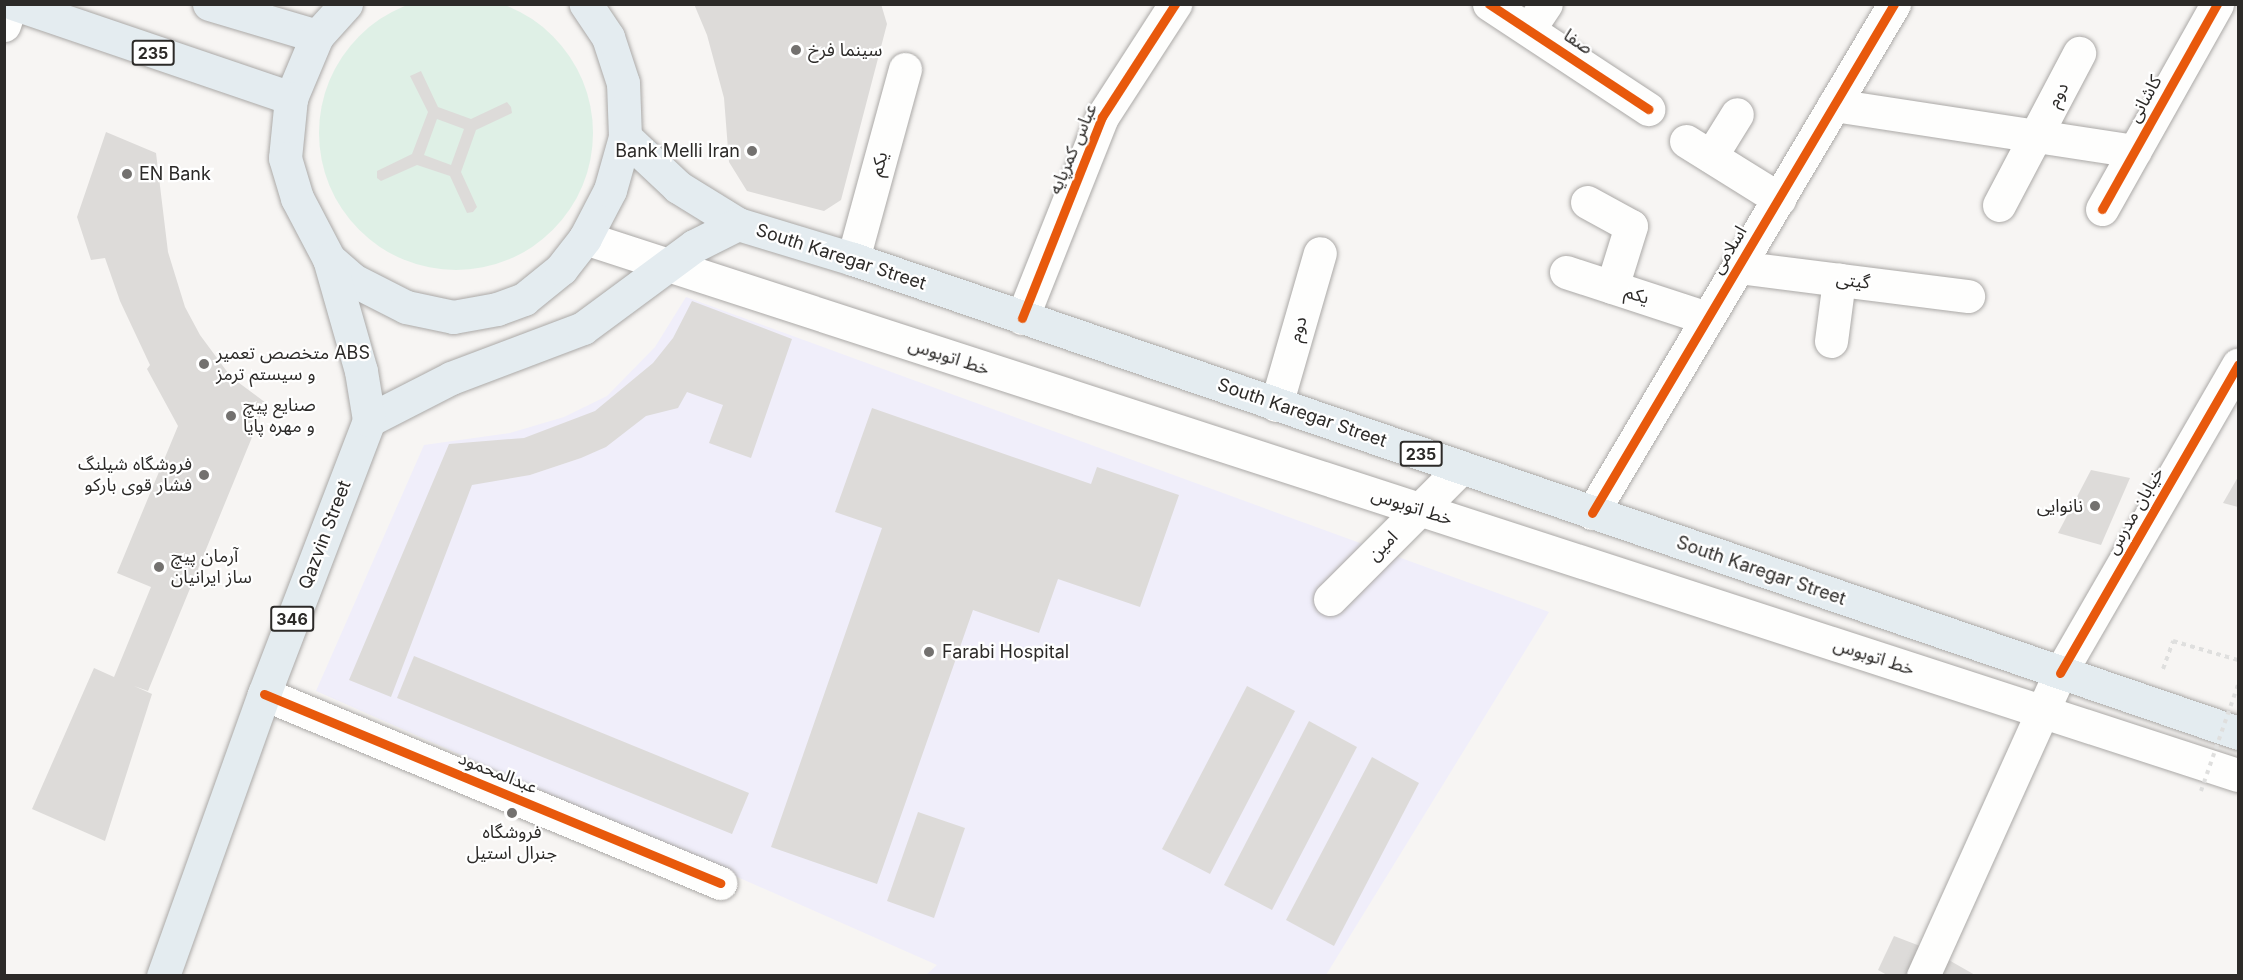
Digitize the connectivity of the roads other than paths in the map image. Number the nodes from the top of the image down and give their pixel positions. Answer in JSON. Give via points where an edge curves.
{"nodes":[{"id":1,"x":13,"y":4,"type":"edge"},
{"id":2,"x":209,"y":4,"type":"edge"},
{"id":3,"x":346,"y":4,"type":"edge"},
{"id":4,"x":586,"y":4,"type":"edge"},
{"id":5,"x":1175,"y":4,"type":"edge"},
{"id":6,"x":1489,"y":4,"type":"edge"},
{"id":7,"x":1894,"y":4,"type":"edge"},
{"id":8,"x":2217,"y":4,"type":"edge"},
{"id":9,"x":1538,"y":17,"type":"edge"},
{"id":10,"x":4,"y":25,"type":"edge"},
{"id":11,"x":317,"y":36,"type":"junction"},
{"id":12,"x":2079,"y":53,"type":"dead end"},
{"id":13,"x":905,"y":69,"type":"dead end"},
{"id":14,"x":291,"y":99,"type":"junction"},
{"id":15,"x":1834,"y":105,"type":"junction"},
{"id":16,"x":1648,"y":109,"type":"dead end"},
{"id":17,"x":1737,"y":114,"type":"dead end"},
{"id":18,"x":2038,"y":136,"type":"junction"},
{"id":19,"x":625,"y":137,"type":"junction"},
{"id":20,"x":2134,"y":151,"type":"junction"},
{"id":21,"x":1779,"y":199,"type":"junction"},
{"id":22,"x":1587,"y":202,"type":"dead end"},
{"id":23,"x":1999,"y":205,"type":"dead end"},
{"id":24,"x":2102,"y":209,"type":"dead end"},
{"id":25,"x":738,"y":224,"type":"junction"},
{"id":26,"x":585,"y":238,"type":"junction"},
{"id":27,"x":1320,"y":253,"type":"dead end"},
{"id":28,"x":329,"y":259,"type":"junction"},
{"id":29,"x":853,"y":259,"type":"junction"},
{"id":30,"x":669,"y":266,"type":"junction"},
{"id":31,"x":1738,"y":267,"type":"junction"},
{"id":32,"x":1566,"y":272,"type":"dead end"},
{"id":33,"x":1839,"y":280,"type":"junction"},
{"id":34,"x":1612,"y":287,"type":"junction"},
{"id":35,"x":1968,"y":296,"type":"dead end"},
{"id":36,"x":1022,"y":318,"type":"junction"},
{"id":37,"x":1707,"y":318,"type":"junction"},
{"id":38,"x":1831,"y":341,"type":"dead end"},
{"id":39,"x":2238,"y":365,"type":"edge"},
{"id":40,"x":1276,"y":405,"type":"junction"},
{"id":41,"x":369,"y":420,"type":"junction"},
{"id":42,"x":1461,"y":468,"type":"junction"},
{"id":43,"x":1592,"y":513,"type":"junction"},
{"id":44,"x":1330,"y":599,"type":"dead end"},
{"id":45,"x":2061,"y":673,"type":"junction"},
{"id":46,"x":264,"y":694,"type":"junction"},
{"id":47,"x":2238,"y":733,"type":"edge"},
{"id":48,"x":2238,"y":775,"type":"edge"},
{"id":49,"x":720,"y":883,"type":"dead end"},
{"id":50,"x":163,"y":975,"type":"edge"},
{"id":51,"x":1923,"y":975,"type":"edge"}],
"edges":[{"from":1,"to":10,"type":"street"},
{"from":1,"to":14,"type":"main road","number":"235"},
{"from":2,"to":11,"type":"main road"},
{"from":3,"to":11,"type":"main road"},
{"from":4,"to":19,"type":"main road","via":[[608,37],[623,83]]},
{"from":5,"to":36,"type":"street","name":"عباس کمرپایه","via":[[1102,117]]},
{"from":6,"to":9,"type":"street","name":"صفا"},
{"from":7,"to":15,"type":"street","name":"اسلامی"},
{"from":8,"to":20,"type":"street","name":"کاشانی"},
{"from":9,"to":16,"type":"street","name":"صفا"},
{"from":11,"to":14,"type":"main road"},
{"from":12,"to":18,"type":"street","name":"دوم"},
{"from":13,"to":29,"type":"street","name":"یکم"},
{"from":14,"to":28,"type":"main road","via":[[285,158],[310,228]]},
{"from":15,"to":18,"type":"street","name":"کاشانی"},
{"from":15,"to":21,"type":"street","name":"اسلامی"},
{"from":17,"to":21,"type":"street","via":[[1698,148]]},
{"from":18,"to":20,"type":"street","name":"کاشانی"},
{"from":18,"to":23,"type":"street"},
{"from":19,"to":25,"type":"main road","name":"South Karegar Street","number":"235","via":[[678,187]]},
{"from":19,"to":26,"type":"main road","via":[[610,190]]},
{"from":20,"to":24,"type":"street","name":"کاشانی"},
{"from":21,"to":31,"type":"street","name":"اسلامی"},
{"from":22,"to":34,"type":"street","via":[[1631,226]]},
{"from":25,"to":29,"type":"main road","name":"South Karegar Street","number":"235"},
{"from":25,"to":30,"type":"main road","via":[[694,246]]},
{"from":26,"to":28,"type":"main road","via":[[561,269],[524,298],[497,309],[453,317],[438,316],[381,297]]},
{"from":26,"to":30,"type":"street","name":"خط اتوبوس"},
{"from":27,"to":40,"type":"street","name":"دوم"},
{"from":28,"to":41,"type":"main road","via":[[358,361]]},
{"from":29,"to":36,"type":"main road","name":"South Karegar Street","number":"235"},
{"from":30,"to":41,"type":"main road","via":[[584,328],[451,378]]},
{"from":30,"to":48,"type":"street","name":"خط اتوبوس"},
{"from":31,"to":33,"type":"street","name":"گیتی"},
{"from":31,"to":37,"type":"street","name":"اسلامی"},
{"from":32,"to":34,"type":"street","name":"یکم"},
{"from":33,"to":35,"type":"street","name":"گیتی"},
{"from":33,"to":38,"type":"street"},
{"from":34,"to":37,"type":"street","name":"یکم"},
{"from":36,"to":40,"type":"main road","name":"South Karegar Street","number":"235"},
{"from":37,"to":43,"type":"street","name":"اسلامی"},
{"from":39,"to":45,"type":"street","name":"خیابان مدرس"},
{"from":40,"to":42,"type":"main road","name":"South Karegar Street","number":"235"},
{"from":41,"to":46,"type":"main road","name":"Qazvin Street","number":"346"},
{"from":42,"to":43,"type":"main road","name":"South Karegar Street","number":"235"},
{"from":42,"to":44,"type":"street","name":"امین"},
{"from":43,"to":45,"type":"main road","name":"South Karegar Street","number":"235"},
{"from":45,"to":47,"type":"main road","name":"South Karegar Street","number":"235"},
{"from":45,"to":51,"type":"street","name":"خیابان مدرس"},
{"from":46,"to":49,"type":"street","name":"عبدالمحمود"},
{"from":46,"to":50,"type":"main road","name":"Qazvin Street","number":"346"}]}
